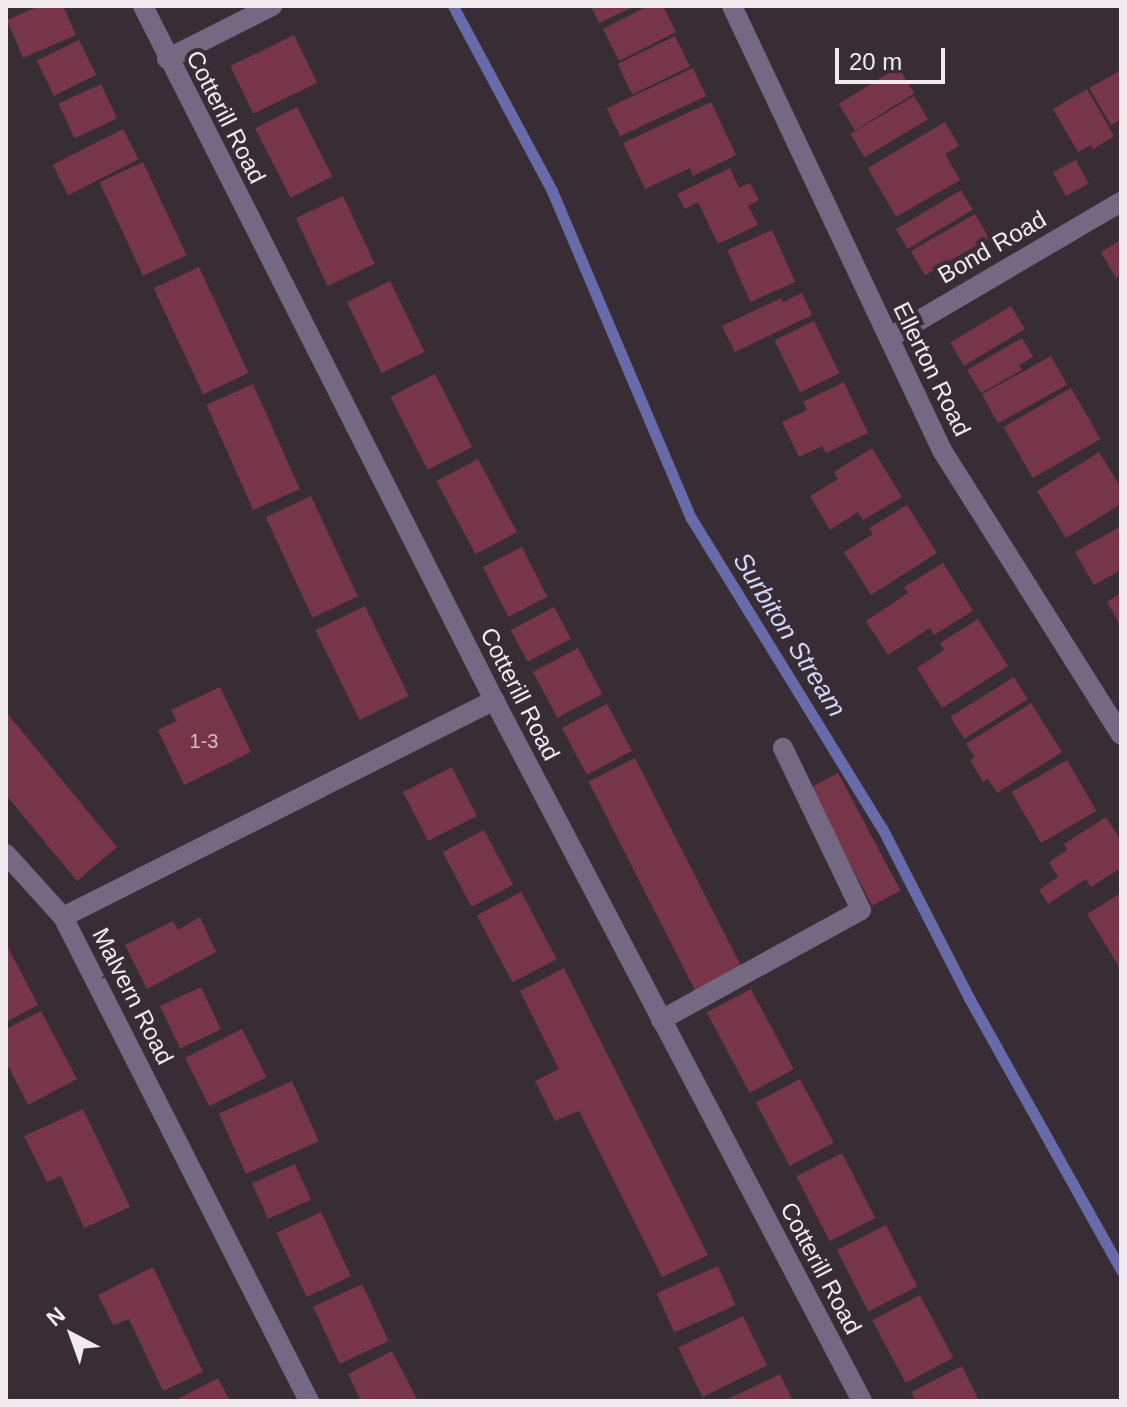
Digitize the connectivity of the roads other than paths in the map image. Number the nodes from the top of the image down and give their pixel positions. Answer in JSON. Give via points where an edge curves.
{"nodes":[{"id":1,"x":143,"y":6,"type":"edge"},
{"id":2,"x":272,"y":6,"type":"edge"},
{"id":3,"x":732,"y":6,"type":"edge"},
{"id":4,"x":167,"y":59,"type":"junction"},
{"id":5,"x":1121,"y":202,"type":"edge"},
{"id":6,"x":889,"y":338,"type":"junction"},
{"id":7,"x":494,"y":700,"type":"junction"},
{"id":8,"x":1121,"y":735,"type":"edge"},
{"id":9,"x":783,"y":748,"type":"dead end"},
{"id":10,"x":6,"y":854,"type":"edge"},
{"id":11,"x":63,"y":917,"type":"junction"},
{"id":12,"x":661,"y":1020,"type":"junction"},
{"id":13,"x":309,"y":1401,"type":"edge"},
{"id":14,"x":862,"y":1401,"type":"edge"}],
"edges":[{"from":1,"to":4,"type":"street","name":"Cotterill Road"},
{"from":2,"to":4,"type":"street"},
{"from":3,"to":6,"type":"street","name":"Ellerton Road"},
{"from":4,"to":7,"type":"street","name":"Cotterill Road"},
{"from":5,"to":6,"type":"street","name":"Bond Road"},
{"from":6,"to":8,"type":"street","name":"Ellerton Road","via":[[943,452]]},
{"from":7,"to":11,"type":"street","name":"Malvern Road"},
{"from":7,"to":12,"type":"street","name":"Cotterill Road"},
{"from":9,"to":12,"type":"street","via":[[861,910]]},
{"from":10,"to":11,"type":"street"},
{"from":11,"to":13,"type":"street","name":"Malvern Road"},
{"from":12,"to":14,"type":"street","name":"Cotterill Road"}]}
